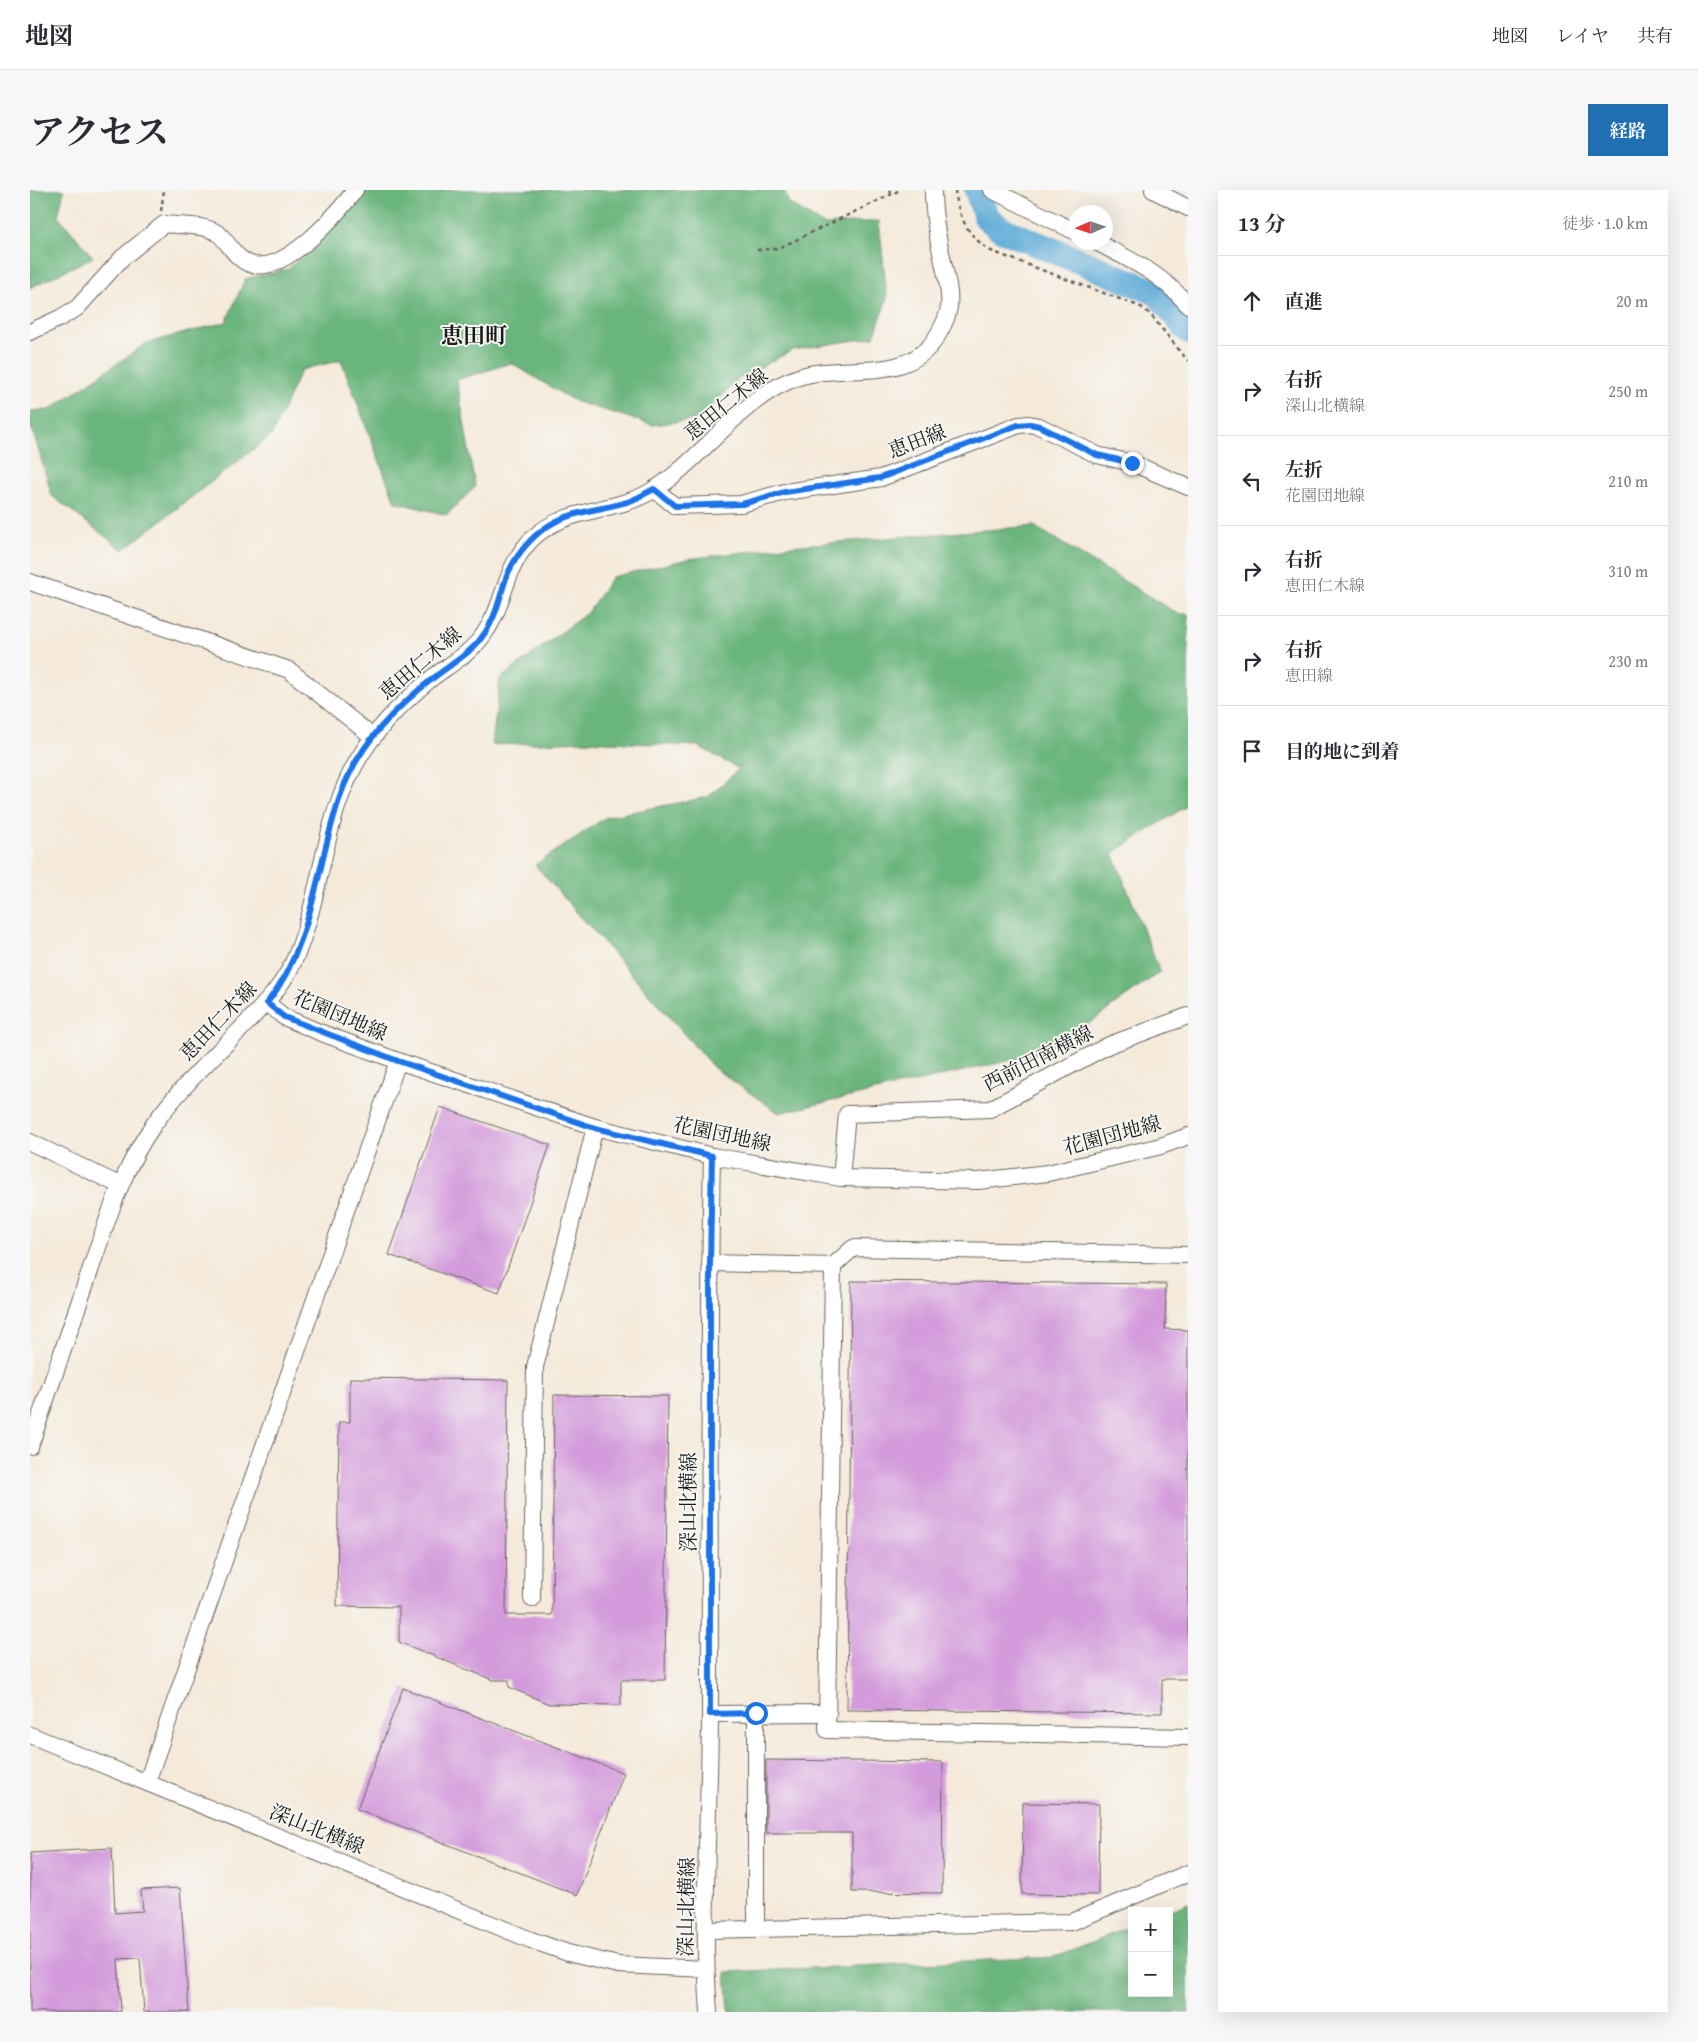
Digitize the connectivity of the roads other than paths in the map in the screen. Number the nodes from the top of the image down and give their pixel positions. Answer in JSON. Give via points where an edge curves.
{"nodes":[{"id":1,"x":355,"y":190,"type":"edge"},
{"id":2,"x":933,"y":190,"type":"edge"},
{"id":3,"x":992,"y":190,"type":"edge"},
{"id":4,"x":1153,"y":190,"type":"edge"},
{"id":5,"x":1188,"y":208,"type":"edge"},
{"id":6,"x":1068,"y":228,"type":"edge"},
{"id":7,"x":1111,"y":250,"type":"edge"},
{"id":8,"x":1188,"y":305,"type":"edge"},
{"id":9,"x":30,"y":332,"type":"edge"},
{"id":10,"x":1188,"y":487,"type":"edge"},
{"id":11,"x":654,"y":489,"type":"junction"},
{"id":12,"x":30,"y":582,"type":"edge"},
{"id":13,"x":373,"y":737,"type":"junction"},
{"id":14,"x":267,"y":1003,"type":"junction"},
{"id":15,"x":1188,"y":1016,"type":"edge"},
{"id":16,"x":398,"y":1061,"type":"junction"},
{"id":17,"x":595,"y":1128,"type":"junction"},
{"id":18,"x":1188,"y":1136,"type":"edge"},
{"id":19,"x":30,"y":1142,"type":"edge"},
{"id":20,"x":712,"y":1156,"type":"junction"},
{"id":21,"x":841,"y":1178,"type":"junction"},
{"id":22,"x":119,"y":1185,"type":"junction"},
{"id":23,"x":1188,"y":1254,"type":"edge"},
{"id":24,"x":710,"y":1263,"type":"junction"},
{"id":25,"x":833,"y":1266,"type":"junction"},
{"id":26,"x":30,"y":1446,"type":"edge"},
{"id":27,"x":532,"y":1599,"type":"dead end"},
{"id":28,"x":756,"y":1713,"type":"junction"},
{"id":29,"x":828,"y":1713,"type":"junction"},
{"id":30,"x":710,"y":1714,"type":"junction"},
{"id":31,"x":30,"y":1735,"type":"edge"},
{"id":32,"x":1188,"y":1737,"type":"edge"},
{"id":33,"x":147,"y":1782,"type":"junction"},
{"id":34,"x":1188,"y":1872,"type":"edge"},
{"id":35,"x":756,"y":1929,"type":"junction"},
{"id":36,"x":706,"y":1930,"type":"junction"},
{"id":37,"x":706,"y":1968,"type":"junction"},
{"id":38,"x":709,"y":2012,"type":"edge"}],
"edges":[{"from":1,"to":9,"type":"street","via":[[336,216],[291,254],[261,266],[241,260],[211,230],[164,224],[122,258],[76,308]]},
{"from":2,"to":11,"type":"street","name":"恵田仁木線","via":[[949,306],[932,344],[905,364],[886,369],[799,376],[782,384],[752,405]]},
{"from":3,"to":6,"type":"street"},
{"from":4,"to":5,"type":"street"},
{"from":7,"to":8,"type":"street","via":[[1156,274]]},
{"from":10,"to":11,"type":"street","name":"恵田線","via":[[1132,463],[1097,455],[1030,424],[1018,425],[880,478],[785,492],[742,504],[675,506]]},
{"from":11,"to":13,"type":"street","name":"恵田仁木線","via":[[630,501],[568,516],[548,525],[530,540],[506,578],[494,619],[482,638],[405,700]]},
{"from":12,"to":13,"type":"street","via":[[289,670]]},
{"from":13,"to":14,"type":"street","name":"恵田仁木線","via":[[342,791],[302,940],[279,988]]},
{"from":14,"to":16,"type":"street","name":"花園団地線","via":[[284,1017]]},
{"from":14,"to":22,"type":"street","name":"恵田仁木線","via":[[196,1075],[154,1125]]},
{"from":15,"to":21,"type":"street","name":"西前田南横線","via":[[1109,1045],[990,1109],[847,1114]]},
{"from":16,"to":17,"type":"street","name":"花園団地線"},
{"from":16,"to":33,"type":"street"},
{"from":17,"to":20,"type":"street","name":"花園団地線"},
{"from":17,"to":27,"type":"street","via":[[535,1367]]},
{"from":18,"to":21,"type":"street","name":"花園団地線","via":[[1153,1148],[1048,1173],[978,1180]]},
{"from":19,"to":22,"type":"street"},
{"from":20,"to":21,"type":"street","name":"花園団地線"},
{"from":20,"to":24,"type":"street","name":"深山北横線"},
{"from":22,"to":26,"type":"street","name":"恵田仁木線"},
{"from":23,"to":25,"type":"street","via":[[853,1248]]},
{"from":24,"to":25,"type":"street"},
{"from":24,"to":30,"type":"street","name":"深山北横線"},
{"from":25,"to":29,"type":"street"},
{"from":28,"to":29,"type":"street"},
{"from":28,"to":30,"type":"street"},
{"from":28,"to":35,"type":"street"},
{"from":29,"to":32,"type":"street","via":[[827,1730]]},
{"from":30,"to":36,"type":"street","name":"深山北横線"},
{"from":31,"to":33,"type":"street","name":"深山北横線"},
{"from":33,"to":37,"type":"street","name":"深山北横線","via":[[568,1953],[618,1965]]},
{"from":34,"to":35,"type":"street","via":[[1072,1922]]},
{"from":35,"to":36,"type":"street"},
{"from":36,"to":37,"type":"street","name":"深山北横線"},
{"from":37,"to":38,"type":"street"}]}
